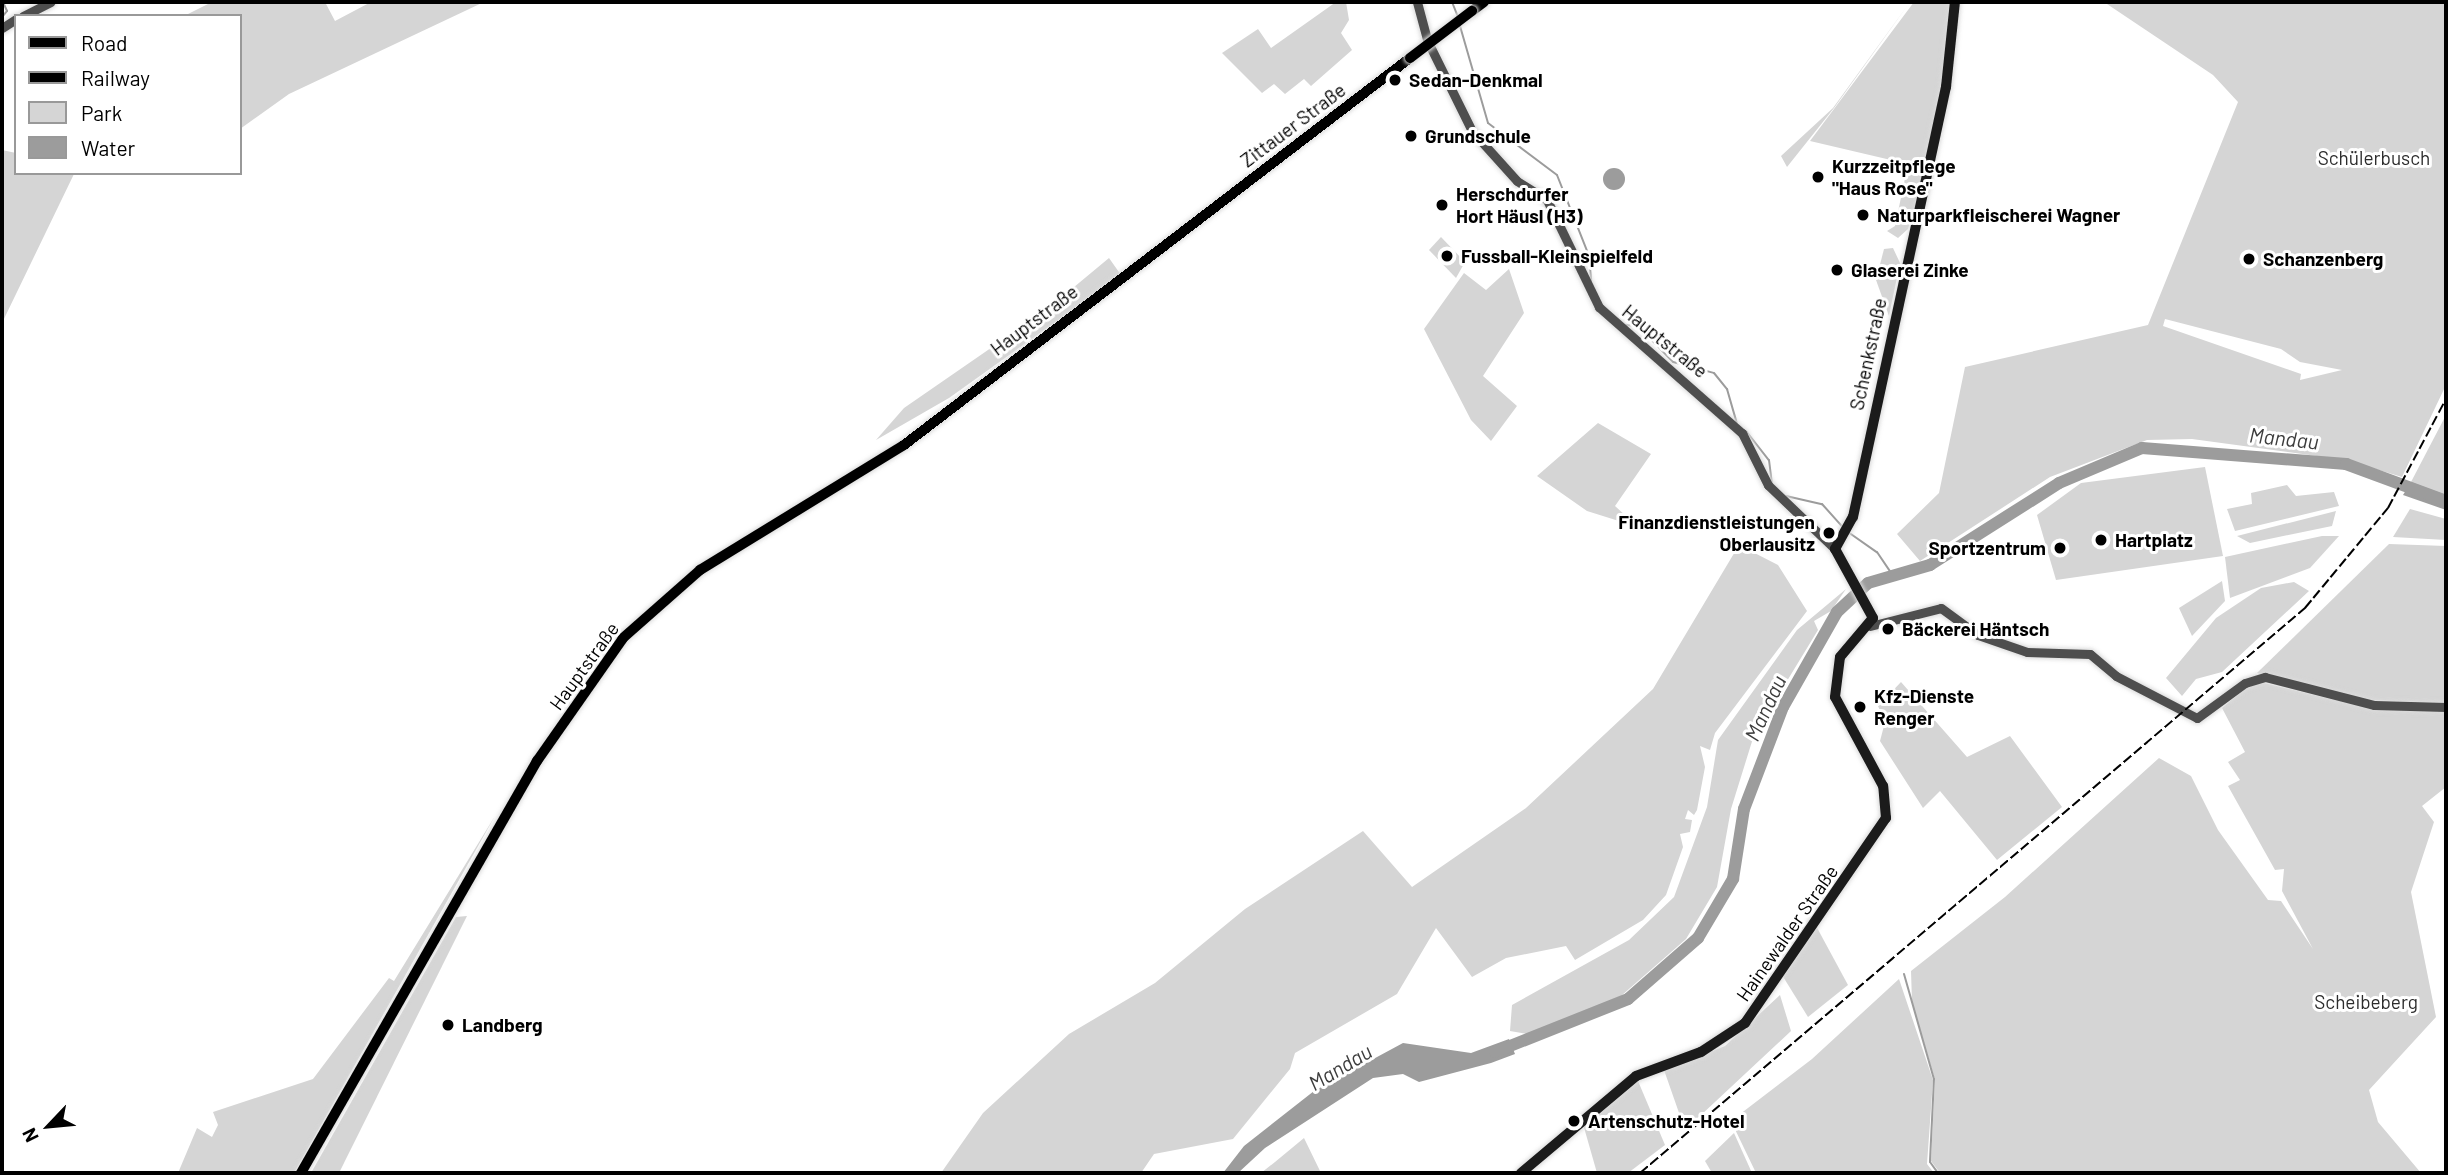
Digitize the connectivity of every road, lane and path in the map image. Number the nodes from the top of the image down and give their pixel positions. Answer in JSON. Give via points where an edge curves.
{"nodes":[{"id":1,"x":51,"y":2,"type":"edge"},
{"id":2,"x":1417,"y":2,"type":"edge"},
{"id":3,"x":1484,"y":2,"type":"edge"},
{"id":4,"x":1955,"y":2,"type":"edge"},
{"id":5,"x":27,"y":14,"type":"edge"},
{"id":6,"x":1122,"y":275,"type":"joint"},
{"id":7,"x":1835,"y":549,"type":"junction"},
{"id":8,"x":1871,"y":620,"type":"junction"},
{"id":9,"x":2446,"y":707,"type":"edge"},
{"id":10,"x":301,"y":1173,"type":"edge"},
{"id":11,"x":1521,"y":1173,"type":"edge"}],
"edges":[{"from":1,"to":5,"type":"street"},
{"from":2,"to":7,"type":"street","name":"Hauptstraße","via":[[1425,34],[1472,131],[1517,181],[1547,200],[1599,307],[1742,433],[1775,494]]},
{"from":3,"to":6,"type":"main road","name":"Zittauer Straße","bridge":true},
{"from":4,"to":7,"type":"main road","name":"Schenkstraße","via":[[1947,87],[1849,525]]},
{"from":6,"to":10,"type":"main road","name":"Hauptstraße","via":[[853,481],[700,570],[623,638],[537,761]]},
{"from":7,"to":8,"type":"main road"},
{"from":8,"to":9,"type":"street","via":[[1941,608],[1978,635],[2027,652],[2090,654],[2192,717],[2204,715],[2245,682],[2265,677],[2374,705]]},
{"from":8,"to":11,"type":"main road","name":"Hainewalder Straße","via":[[1840,657],[1834,688],[1885,792],[1888,812],[1879,833],[1745,1023],[1710,1048],[1636,1076]]}]}
